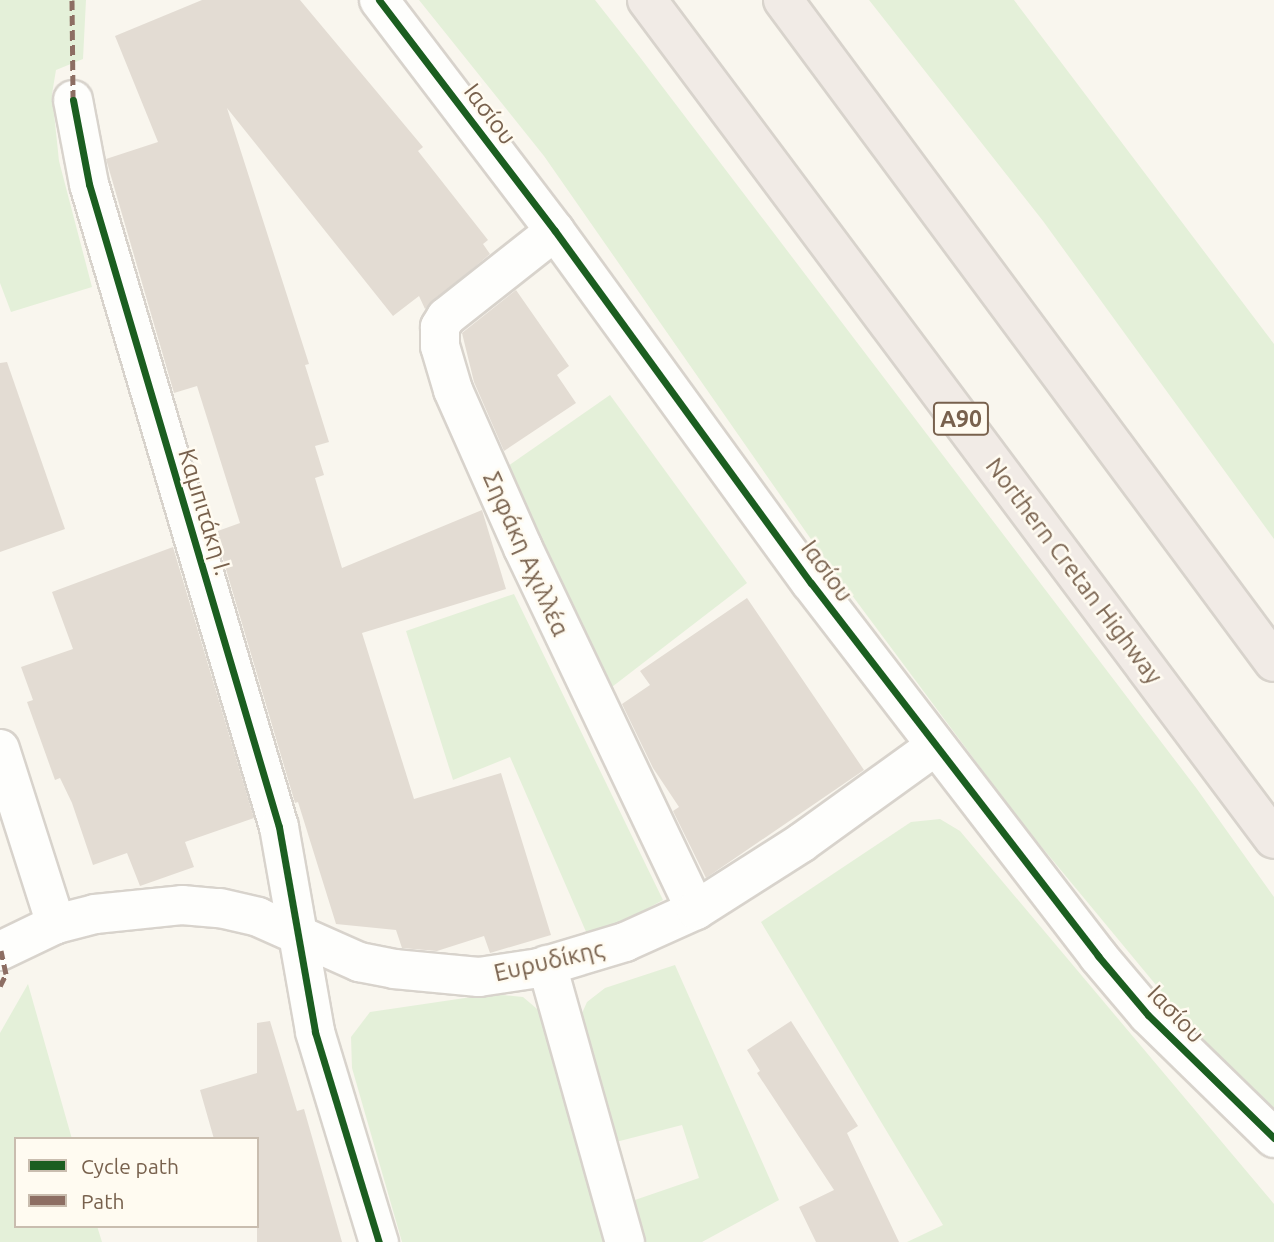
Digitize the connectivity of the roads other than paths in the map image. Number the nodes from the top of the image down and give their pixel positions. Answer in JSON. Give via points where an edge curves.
{"nodes":[{"id":1,"x":379,"y":0,"type":"edge"},
{"id":2,"x":648,"y":0,"type":"edge"},
{"id":3,"x":783,"y":0,"type":"edge"},
{"id":4,"x":73,"y":100,"type":"dead end"},
{"id":5,"x":555,"y":231,"type":"junction"},
{"id":6,"x":1274,"y":662,"type":"edge"},
{"id":7,"x":934,"y":747,"type":"junction"},
{"id":8,"x":0,"y":749,"type":"edge"},
{"id":9,"x":1274,"y":839,"type":"edge"},
{"id":10,"x":696,"y":910,"type":"junction"},
{"id":11,"x":56,"y":923,"type":"junction"},
{"id":12,"x":298,"y":936,"type":"junction"},
{"id":13,"x":0,"y":951,"type":"edge"},
{"id":14,"x":547,"y":965,"type":"junction"},
{"id":15,"x":1274,"y":1138,"type":"edge"},
{"id":16,"x":379,"y":1242,"type":"edge"},
{"id":17,"x":625,"y":1242,"type":"edge"}],
"edges":[{"from":1,"to":5,"type":"street","name":"Ιασίου"},
{"from":2,"to":9,"type":"highway","name":"Northern Cretan Highway","number":"Α90"},
{"from":3,"to":6,"type":"highway"},
{"from":4,"to":12,"type":"street","name":"Καμπιτάκη Ι.","via":[[89,184],[279,827]]},
{"from":5,"to":7,"type":"street","name":"Ιασίου"},
{"from":5,"to":10,"type":"street","name":"Σηφάκη Αχιλλέα","via":[[446,317],[440,327],[440,346],[453,390],[523,548]]},
{"from":7,"to":10,"type":"street","name":"Ευρυδίκης","via":[[801,843]]},
{"from":7,"to":15,"type":"street","name":"Ιασίου","via":[[1148,1015]]},
{"from":8,"to":11,"type":"street"},
{"from":10,"to":14,"type":"street","name":"Ευρυδίκης","via":[[625,942]]},
{"from":11,"to":12,"type":"street","name":"Ευρυδίκης","via":[[182,905],[258,917]]},
{"from":11,"to":13,"type":"street","name":"Ευρυδίκης"},
{"from":12,"to":14,"type":"street","name":"Ευρυδίκης","via":[[359,962],[436,975],[479,977]]},
{"from":12,"to":16,"type":"street","name":"Καμπιτάκη Ι.","via":[[322,1057]]},
{"from":14,"to":17,"type":"street"}]}
